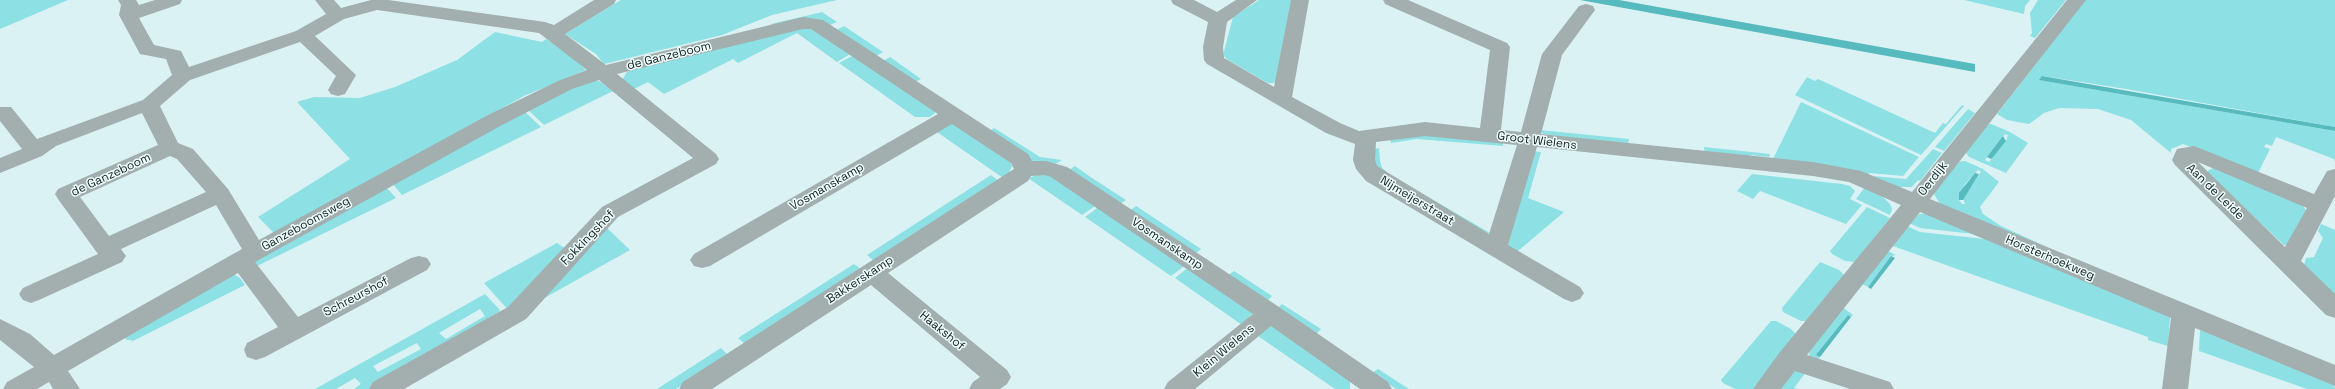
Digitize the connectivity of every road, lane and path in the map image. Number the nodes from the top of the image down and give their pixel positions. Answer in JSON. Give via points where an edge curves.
{"nodes":[{"id":1,"x":173,"y":0,"type":"edge"},
{"id":2,"x":324,"y":0,"type":"edge"},
{"id":3,"x":606,"y":0,"type":"edge"},
{"id":4,"x":1180,"y":0,"type":"edge"},
{"id":5,"x":1248,"y":0,"type":"edge"},
{"id":6,"x":1300,"y":0,"type":"edge"},
{"id":7,"x":1392,"y":0,"type":"edge"},
{"id":8,"x":2077,"y":0,"type":"edge"},
{"id":9,"x":128,"y":7,"type":"edge"},
{"id":10,"x":1586,"y":10,"type":"dead end"},
{"id":11,"x":337,"y":15,"type":"junction"},
{"id":12,"x":1218,"y":20,"type":"junction"},
{"id":13,"x":303,"y":34,"type":"junction"},
{"id":14,"x":553,"y":34,"type":"junction"},
{"id":15,"x":602,"y":72,"type":"junction"},
{"id":16,"x":183,"y":76,"type":"junction"},
{"id":17,"x":338,"y":90,"type":"dead end"},
{"id":18,"x":1282,"y":98,"type":"junction"},
{"id":19,"x":148,"y":105,"type":"junction"},
{"id":20,"x":4,"y":112,"type":"dead end"},
{"id":21,"x":953,"y":114,"type":"junction"},
{"id":22,"x":1490,"y":135,"type":"junction"},
{"id":23,"x":1366,"y":138,"type":"junction"},
{"id":24,"x":1529,"y":140,"type":"junction"},
{"id":25,"x":170,"y":148,"type":"junction"},
{"id":26,"x":35,"y":151,"type":"junction"},
{"id":27,"x":0,"y":166,"type":"edge"},
{"id":28,"x":1025,"y":169,"type":"junction"},
{"id":29,"x":2335,"y":176,"type":"edge"},
{"id":30,"x":220,"y":194,"type":"junction"},
{"id":31,"x":1916,"y":201,"type":"junction"},
{"id":32,"x":2320,"y":205,"type":"junction"},
{"id":33,"x":104,"y":247,"type":"junction"},
{"id":34,"x":1496,"y":248,"type":"junction"},
{"id":35,"x":248,"y":256,"type":"junction"},
{"id":36,"x":702,"y":260,"type":"dead end"},
{"id":37,"x":2288,"y":262,"type":"junction"},
{"id":38,"x":419,"y":264,"type":"dead end"},
{"id":39,"x":871,"y":272,"type":"junction"},
{"id":40,"x":1572,"y":293,"type":"dead end"},
{"id":41,"x":31,"y":294,"type":"dead end"},
{"id":42,"x":2335,"y":309,"type":"edge"},
{"id":43,"x":1270,"y":313,"type":"junction"},
{"id":44,"x":2184,"y":314,"type":"junction"},
{"id":45,"x":0,"y":328,"type":"edge"},
{"id":46,"x":294,"y":330,"type":"junction"},
{"id":47,"x":256,"y":350,"type":"dead end"},
{"id":48,"x":1790,"y":359,"type":"junction"},
{"id":49,"x":2335,"y":376,"type":"edge"},
{"id":50,"x":60,"y":379,"type":"edge"},
{"id":51,"x":1374,"y":388,"type":"edge"},
{"id":52,"x":16,"y":389,"type":"edge"},
{"id":53,"x":382,"y":389,"type":"edge"},
{"id":54,"x":692,"y":389,"type":"edge"},
{"id":55,"x":982,"y":389,"type":"edge"},
{"id":56,"x":1177,"y":389,"type":"edge"},
{"id":57,"x":1766,"y":389,"type":"edge"},
{"id":58,"x":1881,"y":389,"type":"edge"},
{"id":59,"x":2175,"y":389,"type":"edge"}],
"edges":[{"from":1,"to":9,"type":"street"},
{"from":2,"to":11,"type":"street"},
{"from":3,"to":14,"type":"street"},
{"from":4,"to":12,"type":"street"},
{"from":5,"to":12,"type":"street"},
{"from":6,"to":18,"type":"street"},
{"from":7,"to":22,"type":"street","via":[[1500,47]]},
{"from":8,"to":31,"type":"street","name":"Oerdijk"},
{"from":9,"to":16,"type":"street","via":[[147,50],[174,55]]},
{"from":10,"to":24,"type":"street","via":[[1552,54]]},
{"from":11,"to":13,"type":"street"},
{"from":11,"to":14,"type":"street","via":[[377,4],[545,28]]},
{"from":12,"to":18,"type":"street","name":"Groot Wielens","via":[[1213,47],[1214,60]]},
{"from":13,"to":16,"type":"street"},
{"from":13,"to":17,"type":"street","via":[[346,75]]},
{"from":14,"to":15,"type":"street"},
{"from":15,"to":21,"type":"street","name":"de Ganzeboom","via":[[809,23],[822,26]]},
{"from":15,"to":35,"type":"street","name":"Ganzeboomsweg","via":[[565,84],[535,98]]},
{"from":15,"to":53,"type":"street","name":"Fokkingshof","via":[[708,159],[610,212],[517,313]]},
{"from":16,"to":19,"type":"street"},
{"from":18,"to":23,"type":"street","name":"Groot Wielens","via":[[1348,135]]},
{"from":19,"to":25,"type":"street"},
{"from":19,"to":26,"type":"street","via":[[49,141]]},
{"from":20,"to":26,"type":"street"},
{"from":21,"to":28,"type":"street","via":[[1020,159]]},
{"from":21,"to":36,"type":"street","name":"Vosmanskamp"},
{"from":22,"to":23,"type":"street","name":"Groot Wielens","via":[[1425,129]]},
{"from":22,"to":24,"type":"street","name":"Groot Wielens"},
{"from":23,"to":34,"type":"street","name":"Nijmeijerstraat","via":[[1364,160],[1367,169],[1374,176]]},
{"from":24,"to":31,"type":"street","name":"Groot Wielens","via":[[1813,169],[1853,176]]},
{"from":24,"to":34,"type":"street"},
{"from":25,"to":30,"type":"street","via":[[185,154]]},
{"from":25,"to":33,"type":"street","name":"de Ganzeboom","via":[[66,194]]},
{"from":26,"to":27,"type":"street"},
{"from":28,"to":39,"type":"street","name":"Bakkerskamp","via":[[1020,176]]},
{"from":28,"to":43,"type":"street","name":"Vosmanskamp","via":[[1046,168],[1059,172]]},
{"from":29,"to":32,"type":"street"},
{"from":30,"to":33,"type":"street"},
{"from":30,"to":35,"type":"street"},
{"from":31,"to":44,"type":"street","name":"Horsterhoekweg"},
{"from":31,"to":48,"type":"street","name":"Oerdijk"},
{"from":32,"to":37,"type":"street"},
{"from":32,"to":37,"type":"street","name":"Aan de Leide","via":[[2208,158],[2194,153],[2185,154],[2183,160]]},
{"from":33,"to":41,"type":"street","name":"de Ganzeboom","via":[[114,256]]},
{"from":34,"to":40,"type":"street","name":"Nijmeijerstraat"},
{"from":35,"to":46,"type":"street"},
{"from":35,"to":50,"type":"street","name":"Ganzeboomsweg"},
{"from":37,"to":42,"type":"street","name":"Aan de Leide"},
{"from":38,"to":46,"type":"street","name":"Schreurshof"},
{"from":39,"to":54,"type":"street","name":"Bakkerskamp"},
{"from":39,"to":55,"type":"street","name":"Haakshof","via":[[998,377]]},
{"from":43,"to":51,"type":"street","name":"Vosmanskamp"},
{"from":43,"to":56,"type":"street","name":"Klein Wielens"},
{"from":44,"to":49,"type":"street","name":"Horsterhoekweg"},
{"from":44,"to":59,"type":"street"},
{"from":45,"to":50,"type":"street","via":[[21,341]]},
{"from":46,"to":47,"type":"street","name":"Schreurshof"},
{"from":48,"to":57,"type":"street","name":"Oerdijk"},
{"from":48,"to":58,"type":"street"},
{"from":50,"to":52,"type":"street","name":"Ganzeboomsweg"}]}
